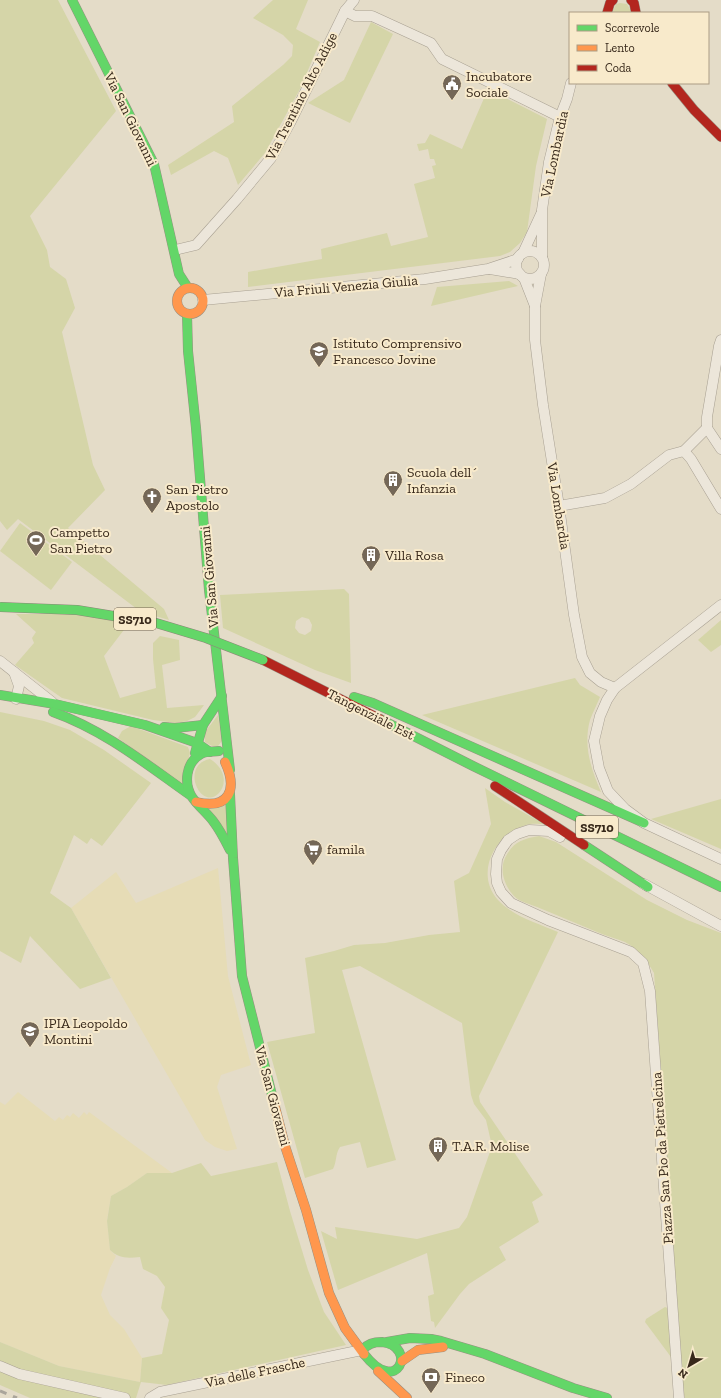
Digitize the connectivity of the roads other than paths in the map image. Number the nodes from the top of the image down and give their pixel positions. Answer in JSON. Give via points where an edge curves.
{"nodes":[{"id":1,"x":72,"y":0,"type":"edge"},
{"id":2,"x":354,"y":0,"type":"edge"},
{"id":3,"x":613,"y":0,"type":"edge"},
{"id":4,"x":633,"y":1,"type":"edge"},
{"id":5,"x":345,"y":11,"type":"junction"},
{"id":6,"x":607,"y":12,"type":"edge"},
{"id":7,"x":636,"y":12,"type":"edge"},
{"id":8,"x":571,"y":84,"type":"edge"},
{"id":9,"x":576,"y":84,"type":"edge"},
{"id":10,"x":673,"y":86,"type":"edge"},
{"id":11,"x":567,"y":99,"type":"junction"},
{"id":12,"x":560,"y":117,"type":"junction"},
{"id":13,"x":721,"y":137,"type":"edge"},
{"id":14,"x":542,"y":210,"type":"junction"},
{"id":15,"x":175,"y":250,"type":"junction"},
{"id":16,"x":520,"y":256,"type":"junction"},
{"id":17,"x":542,"y":257,"type":"junction"},
{"id":18,"x":488,"y":269,"type":"junction"},
{"id":19,"x":541,"y":274,"type":"junction"},
{"id":20,"x":522,"y":276,"type":"junction"},
{"id":21,"x":188,"y":288,"type":"junction"},
{"id":22,"x":203,"y":300,"type":"junction"},
{"id":23,"x":535,"y":306,"type":"junction"},
{"id":24,"x":187,"y":314,"type":"junction"},
{"id":25,"x":721,"y":340,"type":"edge"},
{"id":26,"x":707,"y":428,"type":"junction"},
{"id":27,"x":721,"y":449,"type":"edge"},
{"id":28,"x":684,"y":451,"type":"junction"},
{"id":29,"x":559,"y":506,"type":"junction"},
{"id":30,"x":721,"y":509,"type":"edge"},
{"id":31,"x":721,"y":605,"type":"edge"},
{"id":32,"x":0,"y":607,"type":"edge"},
{"id":33,"x":0,"y":661,"type":"edge"},
{"id":34,"x":14,"y":672,"type":"junction"},
{"id":35,"x":317,"y":687,"type":"junction"},
{"id":36,"x":615,"y":688,"type":"junction"},
{"id":37,"x":0,"y":695,"type":"edge"},
{"id":38,"x":222,"y":696,"type":"junction"},
{"id":39,"x":16,"y":698,"type":"junction"},
{"id":40,"x":55,"y":704,"type":"junction"},
{"id":41,"x":144,"y":725,"type":"junction"},
{"id":42,"x":203,"y":725,"type":"junction"},
{"id":43,"x":197,"y":743,"type":"junction"},
{"id":44,"x":228,"y":750,"type":"junction"},
{"id":45,"x":210,"y":752,"type":"junction"},
{"id":46,"x":193,"y":761,"type":"junction"},
{"id":47,"x":473,"y":766,"type":"junction"},
{"id":48,"x":230,"y":770,"type":"junction"},
{"id":49,"x":230,"y":794,"type":"junction"},
{"id":50,"x":193,"y":798,"type":"junction"},
{"id":51,"x":644,"y":823,"type":"junction"},
{"id":52,"x":233,"y":858,"type":"junction"},
{"id":53,"x":721,"y":859,"type":"edge"},
{"id":54,"x":648,"y":887,"type":"junction"},
{"id":55,"x":721,"y":887,"type":"edge"},
{"id":56,"x":721,"y":926,"type":"edge"},
{"id":57,"x":345,"y":1328,"type":"junction"},
{"id":58,"x":387,"y":1342,"type":"junction"},
{"id":59,"x":371,"y":1343,"type":"junction"},
{"id":60,"x":464,"y":1349,"type":"junction"},
{"id":61,"x":362,"y":1350,"type":"junction"},
{"id":62,"x":401,"y":1364,"type":"junction"},
{"id":63,"x":0,"y":1366,"type":"edge"},
{"id":64,"x":378,"y":1370,"type":"junction"},
{"id":65,"x":583,"y":1391,"type":"junction"},
{"id":66,"x":125,"y":1398,"type":"edge"},
{"id":67,"x":150,"y":1398,"type":"edge"},
{"id":68,"x":408,"y":1398,"type":"edge"},
{"id":69,"x":593,"y":1398,"type":"edge"},
{"id":70,"x":607,"y":1398,"type":"edge"},
{"id":71,"x":679,"y":1398,"type":"edge"}],
"edges":[{"from":1,"to":15,"type":"main road","name":"Via San Giovanni","via":[[154,164]]},
{"from":2,"to":5,"type":"street","name":"Via Trentino Alto Adige"},
{"from":3,"to":6,"type":"main road"},
{"from":4,"to":7,"type":"main road"},
{"from":5,"to":12,"type":"street","via":[[355,16],[372,16],[431,42],[442,59]]},
{"from":5,"to":15,"type":"street","name":"Via Trentino Alto Adige","via":[[271,158],[196,244]]},
{"from":8,"to":11,"type":"street","name":"Via Lombardia"},
{"from":9,"to":11,"type":"street","name":"Via Lombardia"},
{"from":10,"to":13,"type":"main road"},
{"from":11,"to":12,"type":"street","name":"Via Lombardia"},
{"from":12,"to":14,"type":"street","name":"Via Lombardia","via":[[549,162]]},
{"from":14,"to":16,"type":"street","name":"Via Lombardia"},
{"from":14,"to":17,"type":"street","name":"Via Lombardia"},
{"from":15,"to":21,"type":"main road","name":"Via San Giovanni","via":[[179,274]]},
{"from":16,"to":17,"type":"street","via":[[531,251]]},
{"from":16,"to":18,"type":"street","name":"Via Friuli Venezia Giulia"},
{"from":16,"to":20,"type":"street","via":[[516,267]]},
{"from":17,"to":19,"type":"street","via":[[544,266]]},
{"from":18,"to":20,"type":"street","name":"Via Friuli Venezia Giulia"},
{"from":18,"to":22,"type":"street","name":"Via Friuli Venezia Giulia","via":[[425,279]]},
{"from":19,"to":20,"type":"street","via":[[533,278]]},
{"from":19,"to":23,"type":"street","name":"Via Lombardia"},
{"from":20,"to":23,"type":"street","name":"Via Lombardia"},
{"from":21,"to":22,"type":"main road","via":[[198,291]]},
{"from":21,"to":24,"type":"main road","via":[[178,298],[179,308]]},
{"from":22,"to":24,"type":"main road","via":[[201,309]]},
{"from":23,"to":29,"type":"street","name":"Via Lombardia","via":[[536,348]]},
{"from":24,"to":38,"type":"main road","name":"Via San Giovanni","via":[[209,590]]},
{"from":25,"to":26,"type":"street"},
{"from":26,"to":27,"type":"street"},
{"from":26,"to":28,"type":"street"},
{"from":28,"to":29,"type":"street","via":[[669,455],[631,484],[604,498]]},
{"from":28,"to":30,"type":"street"},
{"from":29,"to":36,"type":"street","name":"Via Lombardia","via":[[582,657],[590,673],[601,682]]},
{"from":31,"to":36,"type":"street"},
{"from":32,"to":35,"type":"main road","name":"Tangenziale Est","number":"SS710","bridge":true,"via":[[77,610],[156,623],[206,638],[263,660]]},
{"from":33,"to":34,"type":"street"},
{"from":34,"to":39,"type":"street","via":[[18,686]]},
{"from":34,"to":40,"type":"street"},
{"from":35,"to":47,"type":"main road","name":"Tangenziale Est","number":"SS710"},
{"from":35,"to":51,"type":"main road","via":[[373,703]]},
{"from":36,"to":51,"type":"street","via":[[600,716],[594,741],[599,768],[608,792]]},
{"from":37,"to":39,"type":"main road"},
{"from":38,"to":42,"type":"main road"},
{"from":38,"to":44,"type":"main road","name":"Via San Giovanni"},
{"from":39,"to":40,"type":"main road"},
{"from":39,"to":50,"type":"main road","name":"Via San Giovanni","via":[[73,720],[111,739]]},
{"from":40,"to":41,"type":"main road"},
{"from":41,"to":42,"type":"main road","via":[[175,728]]},
{"from":41,"to":43,"type":"main road"},
{"from":42,"to":43,"type":"main road"},
{"from":43,"to":45,"type":"main road"},
{"from":43,"to":46,"type":"main road"},
{"from":44,"to":45,"type":"main road"},
{"from":44,"to":48,"type":"main road","name":"Via San Giovanni"},
{"from":45,"to":46,"type":"main road","via":[[201,754]]},
{"from":45,"to":48,"type":"main road","via":[[225,762]]},
{"from":46,"to":50,"type":"main road","via":[[186,778]]},
{"from":47,"to":54,"type":"main road","via":[[492,785]]},
{"from":47,"to":55,"type":"main road","name":"Tangenziale Est","number":"SS710"},
{"from":48,"to":49,"type":"main road"},
{"from":49,"to":50,"type":"main road","via":[[225,800],[211,805]]},
{"from":49,"to":52,"type":"main road","name":"Via San Giovanni"},
{"from":50,"to":52,"type":"main road","name":"Via San Giovanni","via":[[224,836]]},
{"from":51,"to":53,"type":"street"},
{"from":52,"to":57,"type":"main road","name":"Via San Giovanni","via":[[242,976],[285,1146],[329,1293]]},
{"from":54,"to":56,"type":"street","name":"Piazza San Pio da Pietrelcina"},
{"from":54,"to":71,"type":"street","name":"Piazza San Pio da Pietrelcina","via":[[549,831],[528,830],[517,834],[508,840],[497,859],[497,883],[511,903],[631,952],[643,963],[650,991]]},
{"from":57,"to":59,"type":"main road"},
{"from":57,"to":61,"type":"main road","name":"Via San Giovanni"},
{"from":58,"to":59,"type":"main road"},
{"from":58,"to":60,"type":"main road","via":[[420,1338]]},
{"from":58,"to":62,"type":"main road","via":[[398,1350]]},
{"from":59,"to":61,"type":"main road"},
{"from":60,"to":62,"type":"main road","via":[[427,1348],[415,1352]]},
{"from":60,"to":65,"type":"main road","via":[[485,1354]]},
{"from":61,"to":64,"type":"main road","via":[[368,1361]]},
{"from":61,"to":67,"type":"street","name":"Via delle Frasche","via":[[160,1392]]},
{"from":62,"to":64,"type":"main road","via":[[394,1372],[383,1373]]},
{"from":62,"to":68,"type":"main road","via":[[400,1378]]},
{"from":63,"to":66,"type":"street","via":[[19,1374]]},
{"from":64,"to":68,"type":"main road"},
{"from":65,"to":69,"type":"main road"},
{"from":65,"to":70,"type":"main road"}]}
